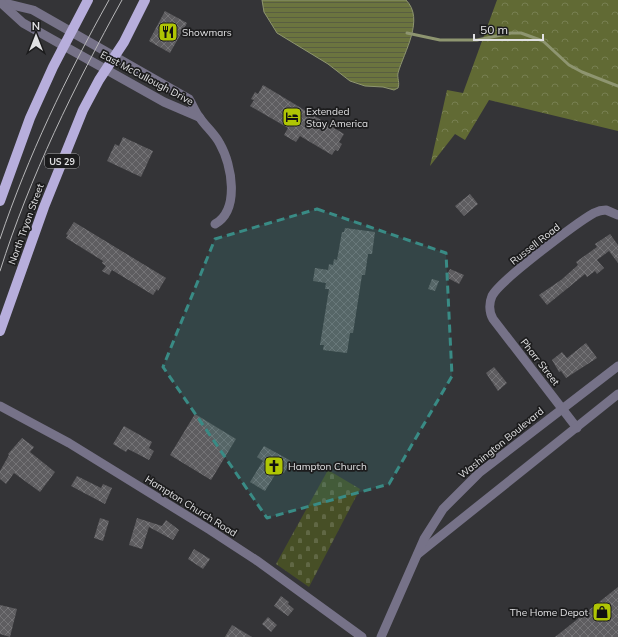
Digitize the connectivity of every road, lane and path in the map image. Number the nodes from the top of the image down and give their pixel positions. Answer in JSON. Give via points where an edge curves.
{"nodes":[{"id":1,"x":88,"y":0,"type":"edge"},
{"id":2,"x":145,"y":0,"type":"edge"},
{"id":3,"x":0,"y":2,"type":"edge"},
{"id":4,"x":71,"y":32,"type":"junction"},
{"id":5,"x":64,"y":45,"type":"junction"},
{"id":6,"x":114,"y":57,"type":"junction"},
{"id":7,"x":105,"y":70,"type":"junction"},
{"id":8,"x":199,"y":117,"type":"junction"},
{"id":9,"x":0,"y":201,"type":"edge"},
{"id":10,"x":618,"y":216,"type":"edge"},
{"id":11,"x":216,"y":224,"type":"dead end"},
{"id":12,"x":490,"y":308,"type":"joint"},
{"id":13,"x":0,"y":331,"type":"edge"},
{"id":14,"x":618,"y":366,"type":"edge"},
{"id":15,"x":618,"y":394,"type":"edge"},
{"id":16,"x":0,"y":406,"type":"edge"},
{"id":17,"x":562,"y":408,"type":"junction"},
{"id":18,"x":577,"y":428,"type":"junction"},
{"id":19,"x":417,"y":555,"type":"junction"},
{"id":20,"x":362,"y":637,"type":"edge"},
{"id":21,"x":381,"y":637,"type":"edge"}],
"edges":[{"from":1,"to":4,"type":"main road"},
{"from":2,"to":6,"type":"main road","name":"North Tryon Street","number":"US 29"},
{"from":3,"to":4,"type":"street","name":"East McCullough Drive","via":[[33,10]]},
{"from":3,"to":5,"type":"street","name":"East McCullough Drive","via":[[23,23]]},
{"from":4,"to":5,"type":"main road"},
{"from":4,"to":6,"type":"street","name":"East McCullough Drive"},
{"from":5,"to":7,"type":"street","name":"East McCullough Drive"},
{"from":5,"to":9,"type":"main road","via":[[30,118]]},
{"from":6,"to":7,"type":"main road","name":"North Tryon Street","number":"US 29"},
{"from":6,"to":8,"type":"street","name":"East McCullough Drive","via":[[185,96]]},
{"from":7,"to":8,"type":"street","name":"East McCullough Drive","via":[[176,108]]},
{"from":7,"to":13,"type":"main road","name":"North Tryon Street","number":"US 29","via":[[64,156]]},
{"from":8,"to":11,"type":"street","name":"East McCullough Drive","via":[[222,146],[229,171],[231,198],[225,213]]},
{"from":10,"to":12,"type":"street","name":"Russell Road","via":[[606,210],[591,215],[518,270],[494,293]]},
{"from":12,"to":17,"type":"street","name":"Pharr Street","via":[[493,320]]},
{"from":14,"to":17,"type":"street","name":"Washington Boulevard"},
{"from":15,"to":18,"type":"street","name":"Washington Boulevard"},
{"from":16,"to":20,"type":"street","name":"Hampton Church Road","via":[[69,443],[210,530]]},
{"from":17,"to":18,"type":"street","name":"Pharr Street"},
{"from":17,"to":19,"type":"street","name":"Washington Boulevard","via":[[465,486],[434,522]]},
{"from":18,"to":19,"type":"street","name":"Washington Boulevard"},
{"from":19,"to":21,"type":"street","name":"Washington Boulevard"}]}
